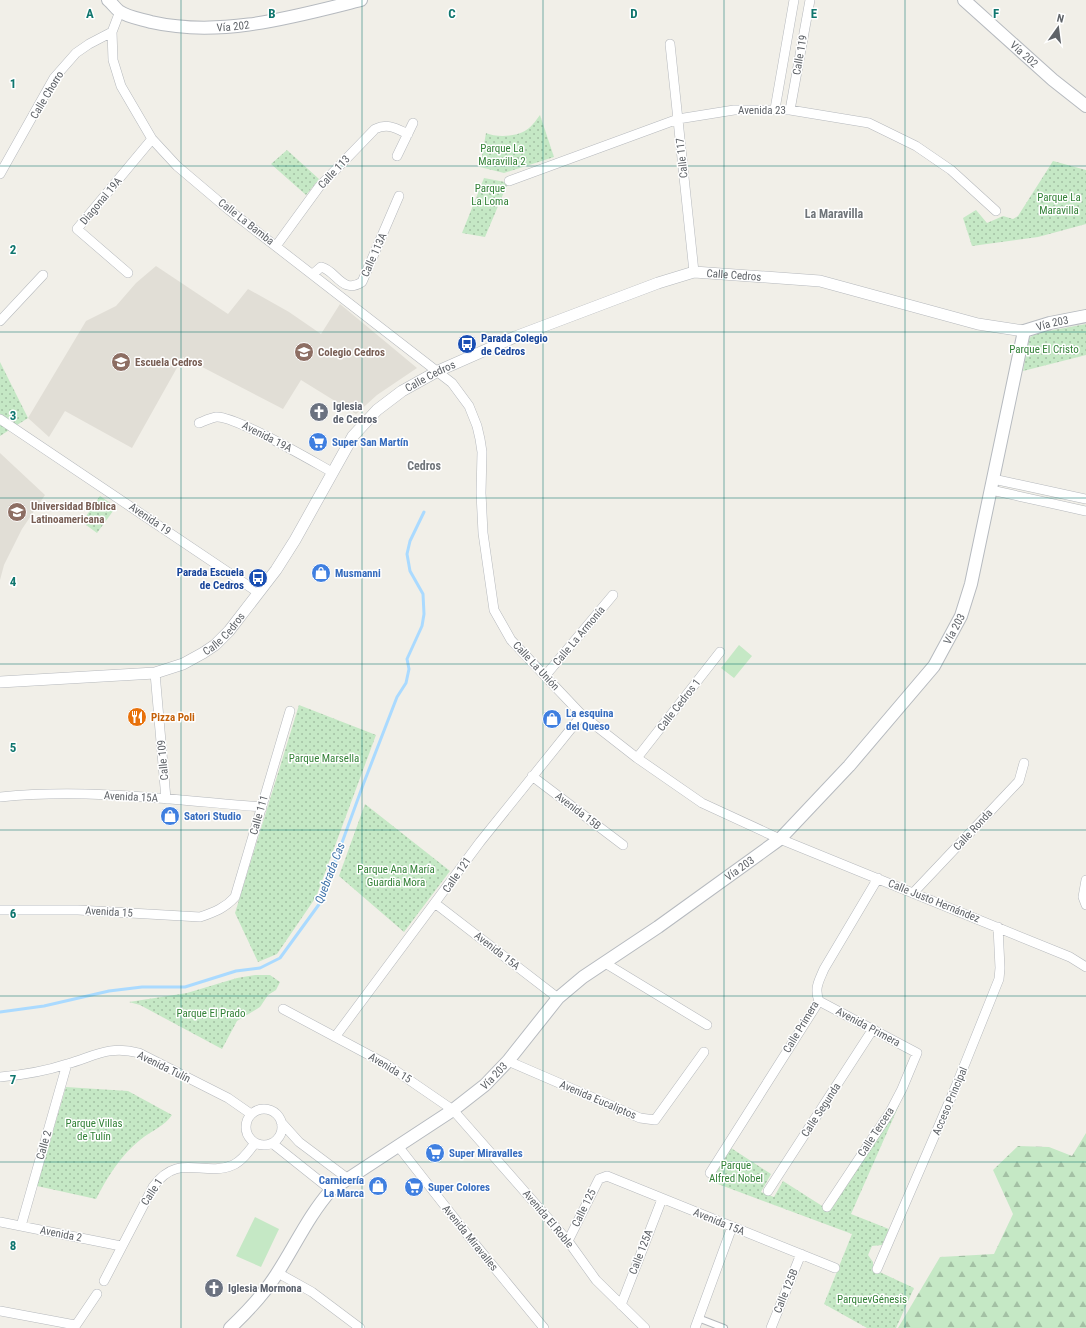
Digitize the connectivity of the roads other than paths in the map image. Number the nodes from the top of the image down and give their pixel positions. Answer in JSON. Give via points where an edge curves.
{"nodes":[{"id":1,"x":108,"y":0,"type":"edge"},
{"id":2,"x":361,"y":0,"type":"edge"},
{"id":3,"x":794,"y":0,"type":"edge"},
{"id":4,"x":810,"y":0,"type":"edge"},
{"id":5,"x":964,"y":0,"type":"edge"},
{"id":6,"x":340,"y":2,"type":"edge"},
{"id":7,"x":323,"y":4,"type":"edge"},
{"id":8,"x":120,"y":11,"type":"junction"},
{"id":9,"x":112,"y":32,"type":"junction"},
{"id":10,"x":670,"y":44,"type":"dead end"},
{"id":11,"x":1086,"y":106,"type":"edge"},
{"id":12,"x":775,"y":109,"type":"junction"},
{"id":13,"x":790,"y":110,"type":"junction"},
{"id":14,"x":678,"y":119,"type":"junction"},
{"id":15,"x":413,"y":123,"type":"dead end"},
{"id":16,"x":408,"y":134,"type":"junction"},
{"id":17,"x":152,"y":139,"type":"junction"},
{"id":18,"x":397,"y":156,"type":"dead end"},
{"id":19,"x":0,"y":174,"type":"edge"},
{"id":20,"x":509,"y":181,"type":"dead end"},
{"id":21,"x":399,"y":196,"type":"dead end"},
{"id":22,"x":996,"y":211,"type":"dead end"},
{"id":23,"x":276,"y":246,"type":"junction"},
{"id":24,"x":694,"y":272,"type":"junction"},
{"id":25,"x":128,"y":273,"type":"dead end"},
{"id":26,"x":313,"y":274,"type":"junction"},
{"id":27,"x":43,"y":275,"type":"dead end"},
{"id":28,"x":1086,"y":316,"type":"edge"},
{"id":29,"x":0,"y":321,"type":"edge"},
{"id":30,"x":1024,"y":331,"type":"junction"},
{"id":31,"x":438,"y":371,"type":"junction"},
{"id":32,"x":0,"y":419,"type":"edge"},
{"id":33,"x":199,"y":423,"type":"dead end"},
{"id":34,"x":332,"y":472,"type":"junction"},
{"id":35,"x":992,"y":485,"type":"junction"},
{"id":36,"x":1086,"y":499,"type":"edge"},
{"id":37,"x":1086,"y":511,"type":"edge"},
{"id":38,"x":259,"y":593,"type":"junction"},
{"id":39,"x":614,"y":595,"type":"dead end"},
{"id":40,"x":720,"y":652,"type":"dead end"},
{"id":41,"x":156,"y":673,"type":"junction"},
{"id":42,"x":545,"y":676,"type":"junction"},
{"id":43,"x":0,"y":682,"type":"edge"},
{"id":44,"x":290,"y":711,"type":"dead end"},
{"id":45,"x":582,"y":714,"type":"junction"},
{"id":46,"x":637,"y":758,"type":"junction"},
{"id":47,"x":1024,"y":763,"type":"dead end"},
{"id":48,"x":532,"y":776,"type":"junction"},
{"id":49,"x":0,"y":798,"type":"edge"},
{"id":50,"x":166,"y":799,"type":"junction"},
{"id":51,"x":262,"y":807,"type":"junction"},
{"id":52,"x":780,"y":839,"type":"junction"},
{"id":53,"x":623,"y":845,"type":"dead end"},
{"id":54,"x":878,"y":878,"type":"junction"},
{"id":55,"x":1086,"y":880,"type":"edge"},
{"id":56,"x":914,"y":892,"type":"junction"},
{"id":57,"x":436,"y":904,"type":"junction"},
{"id":58,"x":1086,"y":905,"type":"edge"},
{"id":59,"x":0,"y":910,"type":"edge"},
{"id":60,"x":217,"y":912,"type":"joint"},
{"id":61,"x":998,"y":927,"type":"junction"},
{"id":62,"x":605,"y":963,"type":"junction"},
{"id":63,"x":1086,"y":967,"type":"edge"},
{"id":64,"x":558,"y":998,"type":"junction"},
{"id":65,"x":819,"y":1001,"type":"junction"},
{"id":66,"x":283,"y":1009,"type":"dead end"},
{"id":67,"x":707,"y":1025,"type":"dead end"},
{"id":68,"x":873,"y":1030,"type":"junction"},
{"id":69,"x":335,"y":1038,"type":"junction"},
{"id":70,"x":704,"y":1052,"type":"dead end"},
{"id":71,"x":917,"y":1053,"type":"joint"},
{"id":72,"x":508,"y":1061,"type":"junction"},
{"id":73,"x":68,"y":1064,"type":"junction"},
{"id":74,"x":0,"y":1077,"type":"edge"},
{"id":75,"x":453,"y":1110,"type":"junction"},
{"id":76,"x":251,"y":1114,"type":"junction"},
{"id":77,"x":281,"y":1122,"type":"junction"},
{"id":78,"x":255,"y":1143,"type":"junction"},
{"id":79,"x":272,"y":1144,"type":"junction"},
{"id":80,"x":398,"y":1146,"type":"junction"},
{"id":81,"x":710,"y":1173,"type":"dead end"},
{"id":82,"x":602,"y":1177,"type":"joint"},
{"id":83,"x":347,"y":1178,"type":"junction"},
{"id":84,"x":331,"y":1190,"type":"junction"},
{"id":85,"x":768,"y":1191,"type":"dead end"},
{"id":86,"x":662,"y":1199,"type":"junction"},
{"id":87,"x":827,"y":1207,"type":"dead end"},
{"id":88,"x":0,"y":1222,"type":"edge"},
{"id":89,"x":21,"y":1226,"type":"junction"},
{"id":90,"x":732,"y":1227,"type":"junction"},
{"id":91,"x":568,"y":1241,"type":"junction"},
{"id":92,"x":121,"y":1246,"type":"junction"},
{"id":93,"x":800,"y":1254,"type":"junction"},
{"id":94,"x":836,"y":1268,"type":"dead end"},
{"id":95,"x":878,"y":1269,"type":"dead end"},
{"id":96,"x":278,"y":1273,"type":"junction"},
{"id":97,"x":104,"y":1281,"type":"dead end"},
{"id":98,"x":97,"y":1294,"type":"dead end"},
{"id":99,"x":621,"y":1305,"type":"junction"},
{"id":100,"x":0,"y":1311,"type":"edge"},
{"id":101,"x":698,"y":1318,"type":"junction"},
{"id":102,"x":74,"y":1327,"type":"edge"},
{"id":103,"x":230,"y":1328,"type":"edge"},
{"id":104,"x":360,"y":1328,"type":"edge"},
{"id":105,"x":544,"y":1328,"type":"edge"},
{"id":106,"x":645,"y":1328,"type":"edge"},
{"id":107,"x":695,"y":1328,"type":"edge"},
{"id":108,"x":724,"y":1328,"type":"edge"},
{"id":109,"x":771,"y":1328,"type":"edge"}],
"edges":[{"from":1,"to":8,"type":"main road","name":"Vía 202"},
{"from":2,"to":6,"type":"main road","name":"Vía 202"},
{"from":3,"to":12,"type":"street","name":"Calle 119"},
{"from":4,"to":13,"type":"street","name":"Calle 119"},
{"from":5,"to":11,"type":"main road","name":"Vía 202","via":[[1053,80]]},
{"from":6,"to":7,"type":"main road","name":"Vía 202"},
{"from":7,"to":8,"type":"main road","name":"Vía 202","via":[[265,22],[221,28],[170,26]]},
{"from":8,"to":9,"type":"street"},
{"from":9,"to":17,"type":"street","name":"Calle La Bamba","via":[[112,60],[121,86]]},
{"from":9,"to":19,"type":"street","name":"Calle Chorro","via":[[76,53],[54,78]]},
{"from":10,"to":14,"type":"street","name":"Calle 117"},
{"from":12,"to":13,"type":"street","name":"Avenida 23"},
{"from":12,"to":14,"type":"street","name":"Avenida 23","via":[[734,110]]},
{"from":13,"to":22,"type":"street","name":"Avenida 23","via":[[869,123],[916,146],[951,170]]},
{"from":14,"to":20,"type":"street","name":"Avenida 23"},
{"from":14,"to":24,"type":"street","name":"Calle 117"},
{"from":15,"to":16,"type":"street"},
{"from":16,"to":18,"type":"street"},
{"from":16,"to":23,"type":"street","name":"Calle 113","via":[[391,125],[375,129],[319,187]]},
{"from":17,"to":23,"type":"street","name":"Calle La Bamba","via":[[177,166]]},
{"from":17,"to":25,"type":"street","name":"Diagonal 19A","via":[[77,229]]},
{"from":21,"to":26,"type":"street","name":"Calle 113A","via":[[362,282],[353,285],[342,283],[330,270],[321,267]]},
{"from":23,"to":26,"type":"street","name":"Calle La Bamba"},
{"from":24,"to":30,"type":"street","name":"Calle Cedros","via":[[820,281],[978,324]]},
{"from":24,"to":31,"type":"street","name":"Calle Cedros","via":[[560,319]]},
{"from":26,"to":31,"type":"street","name":"Calle La Bamba"},
{"from":27,"to":29,"type":"street"},
{"from":28,"to":30,"type":"main road","name":"Vía 203"},
{"from":30,"to":35,"type":"main road","name":"Vía 203"},
{"from":31,"to":34,"type":"street","name":"Calle Cedros","via":[[402,391],[377,410],[353,436]]},
{"from":31,"to":42,"type":"street","name":"Calle La Unión","via":[[463,396],[478,426],[482,452],[483,533],[494,610],[511,640]]},
{"from":32,"to":38,"type":"street","name":"Avenida 19"},
{"from":33,"to":34,"type":"street","name":"Avenida 19A","via":[[216,417],[232,420]]},
{"from":34,"to":38,"type":"street","name":"Calle Cedros","via":[[295,540]]},
{"from":35,"to":36,"type":"street"},
{"from":35,"to":37,"type":"street"},
{"from":35,"to":52,"type":"main road","name":"Vía 203","via":[[972,584],[962,616],[934,666],[849,766]]},
{"from":38,"to":41,"type":"street","name":"Calle Cedros","via":[[215,645],[183,664]]},
{"from":39,"to":42,"type":"street","name":"Calle La Armonía"},
{"from":40,"to":46,"type":"street","name":"Calle Cedros 1"},
{"from":41,"to":43,"type":"street","name":"Calle Cedros"},
{"from":41,"to":50,"type":"street","name":"Calle 109"},
{"from":42,"to":45,"type":"street","name":"Calle La Unión"},
{"from":44,"to":51,"type":"street","name":"Calle 111"},
{"from":45,"to":46,"type":"street","name":"Calle La Unión"},
{"from":45,"to":48,"type":"street","name":"Calle 121"},
{"from":46,"to":52,"type":"street","name":"Calle La Unión","via":[[702,803]]},
{"from":47,"to":56,"type":"street","name":"Calle Ronda","via":[[1019,781]]},
{"from":48,"to":53,"type":"street","name":"Avenida 15B"},
{"from":48,"to":57,"type":"street","name":"Calle 121"},
{"from":49,"to":50,"type":"street","name":"Avenida 15A","via":[[56,793]]},
{"from":50,"to":51,"type":"street","name":"Avenida 15A"},
{"from":51,"to":60,"type":"street","name":"Calle 111","via":[[236,896],[228,906]]},
{"from":52,"to":54,"type":"street","name":"Calle Justo Hernández"},
{"from":52,"to":62,"type":"main road","name":"Vía 203"},
{"from":54,"to":56,"type":"street","name":"Calle Justo Hernández"},
{"from":54,"to":65,"type":"street","name":"Calle Primera","via":[[824,969],[817,984]]},
{"from":55,"to":58,"type":"street","via":[[1083,896]]},
{"from":56,"to":61,"type":"street","name":"Calle Justo Hernández"},
{"from":57,"to":64,"type":"street","name":"Avenida 15A"},
{"from":57,"to":69,"type":"street","name":"Calle 121"},
{"from":59,"to":60,"type":"street","name":"Avenida 15","via":[[78,910],[200,917]]},
{"from":61,"to":63,"type":"street","name":"Calle Justo Hernández","via":[[1070,957]]},
{"from":61,"to":95,"type":"street","name":"Acceso Principal","via":[[999,979]]},
{"from":62,"to":64,"type":"main road","name":"Vía 203"},
{"from":62,"to":67,"type":"street"},
{"from":64,"to":72,"type":"main road","name":"Vía 203"},
{"from":65,"to":68,"type":"street","name":"Avenida Primera"},
{"from":65,"to":81,"type":"street","name":"Calle Primera"},
{"from":66,"to":69,"type":"street","name":"Avenida 15"},
{"from":68,"to":71,"type":"street","name":"Avenida Primera"},
{"from":68,"to":85,"type":"street","name":"Calle Segunda"},
{"from":69,"to":75,"type":"street","name":"Avenida 15","via":[[386,1064]]},
{"from":70,"to":72,"type":"street","name":"Avenida Eucaliptos","via":[[655,1120],[640,1118]]},
{"from":71,"to":87,"type":"street","name":"Calle Tercera","via":[[890,1112]]},
{"from":72,"to":75,"type":"main road","name":"Vía 203","via":[[485,1085]]},
{"from":73,"to":74,"type":"street","name":"Avenida Tulín"},
{"from":73,"to":76,"type":"street","name":"Avenida Tulín","via":[[99,1052],[127,1050],[139,1053],[228,1098]]},
{"from":73,"to":89,"type":"street","name":"Calle 2"},
{"from":75,"to":80,"type":"main road","name":"Vía 203"},
{"from":75,"to":91,"type":"street","name":"Avenida El Roble"},
{"from":76,"to":77,"type":"street","via":[[268,1110],[274,1112]]},
{"from":76,"to":78,"type":"street","via":[[246,1130],[247,1135]]},
{"from":77,"to":79,"type":"street","via":[[280,1136]]},
{"from":77,"to":83,"type":"street","via":[[299,1142]]},
{"from":78,"to":79,"type":"street"},
{"from":78,"to":92,"type":"street","name":"Calle 1","via":[[234,1165],[224,1168],[182,1166],[159,1178]]},
{"from":79,"to":84,"type":"street"},
{"from":80,"to":83,"type":"main road","name":"Vía 203"},
{"from":80,"to":105,"type":"street","name":"Avenida Miravalles"},
{"from":82,"to":86,"type":"street","name":"Avenida 15A","via":[[611,1177]]},
{"from":82,"to":91,"type":"street","name":"Calle 125"},
{"from":83,"to":84,"type":"main road","name":"Vía 203"},
{"from":84,"to":96,"type":"main road","name":"Vía 203","via":[[319,1203]]},
{"from":86,"to":90,"type":"street","name":"Avenida 15A"},
{"from":86,"to":99,"type":"street","name":"Calle 125A"},
{"from":88,"to":89,"type":"street","name":"Avenida 2"},
{"from":89,"to":92,"type":"street","name":"Avenida 2"},
{"from":90,"to":93,"type":"street","name":"Avenida 15A"},
{"from":90,"to":101,"type":"street"},
{"from":91,"to":99,"type":"street","name":"Avenida El Roble","via":[[596,1280]]},
{"from":92,"to":97,"type":"street","name":"Calle 1"},
{"from":93,"to":94,"type":"street","name":"Avenida 15A"},
{"from":93,"to":109,"type":"street","name":"Calle 125B"},
{"from":96,"to":103,"type":"main road","name":"Vía 203","via":[[253,1306]]},
{"from":96,"to":104,"type":"street","via":[[312,1292]]},
{"from":98,"to":102,"type":"street"},
{"from":99,"to":106,"type":"street","name":"Avenida El Roble"},
{"from":100,"to":102,"type":"street"},
{"from":101,"to":107,"type":"street"},
{"from":101,"to":108,"type":"street"}]}
